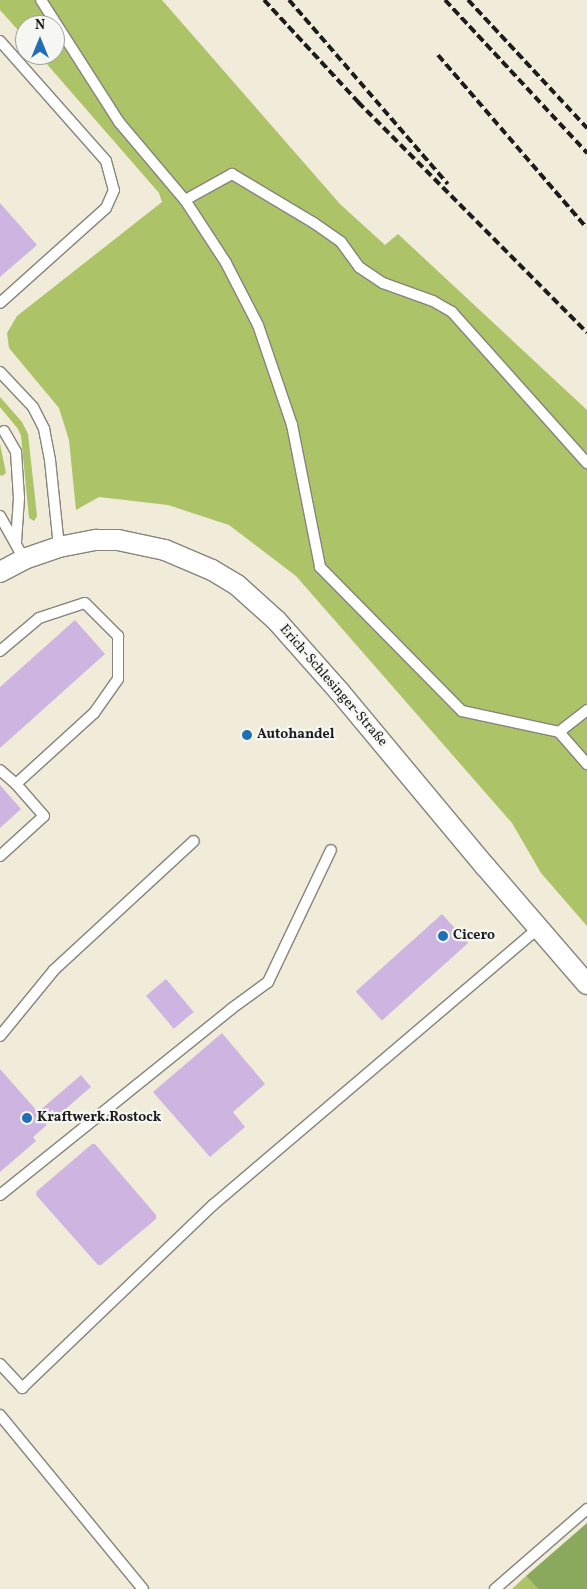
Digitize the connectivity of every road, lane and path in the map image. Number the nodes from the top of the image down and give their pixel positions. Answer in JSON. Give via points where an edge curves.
{"nodes":[{"id":1,"x":41,"y":0,"type":"edge"},
{"id":2,"x":1,"y":45,"type":"edge"},
{"id":3,"x":185,"y":200,"type":"junction"},
{"id":4,"x":0,"y":303,"type":"edge"},
{"id":5,"x":0,"y":372,"type":"edge"},
{"id":6,"x":4,"y":431,"type":"dead end"},
{"id":7,"x":587,"y":463,"type":"edge"},
{"id":8,"x":0,"y":516,"type":"edge"},
{"id":9,"x":59,"y":547,"type":"junction"},
{"id":10,"x":20,"y":550,"type":"junction"},
{"id":11,"x":0,"y":572,"type":"edge"},
{"id":12,"x":0,"y":651,"type":"edge"},
{"id":13,"x":587,"y":710,"type":"edge"},
{"id":14,"x":559,"y":732,"type":"junction"},
{"id":15,"x":587,"y":764,"type":"edge"},
{"id":16,"x":0,"y":770,"type":"edge"},
{"id":17,"x":16,"y":784,"type":"junction"},
{"id":18,"x":194,"y":841,"type":"dead end"},
{"id":19,"x":331,"y":850,"type":"dead end"},
{"id":20,"x":0,"y":856,"type":"edge"},
{"id":21,"x":539,"y":928,"type":"junction"},
{"id":22,"x":587,"y":984,"type":"edge"},
{"id":23,"x":0,"y":1036,"type":"edge"},
{"id":24,"x":0,"y":1194,"type":"edge"},
{"id":25,"x":0,"y":1364,"type":"edge"},
{"id":26,"x":0,"y":1415,"type":"edge"},
{"id":27,"x":587,"y":1509,"type":"edge"},
{"id":28,"x":142,"y":1589,"type":"edge"},
{"id":29,"x":495,"y":1589,"type":"edge"}],
"edges":[{"from":1,"to":3,"type":"lane","via":[[119,122]]},
{"from":2,"to":4,"type":"lane","via":[[106,161],[114,190],[106,208]]},
{"from":3,"to":7,"type":"lane","via":[[232,174],[314,223],[340,242],[359,266],[382,283],[433,301],[452,312]]},
{"from":3,"to":14,"type":"lane","via":[[226,263],[258,325],[292,425],[320,567],[462,711]]},
{"from":5,"to":9,"type":"lane","via":[[33,407],[44,428]]},
{"from":6,"to":10,"type":"lane","via":[[16,452]]},
{"from":8,"to":10,"type":"lane"},
{"from":9,"to":10,"type":"street","name":"Erich-Schlesinger-Straße"},
{"from":9,"to":21,"type":"street","name":"Erich-Schlesinger-Straße","via":[[96,540],[140,544],[187,558],[237,585],[277,621],[339,691]]},
{"from":10,"to":11,"type":"street","name":"Erich-Schlesinger-Straße"},
{"from":12,"to":17,"type":"lane","via":[[39,618],[85,603],[118,636],[118,680],[94,713]]},
{"from":13,"to":14,"type":"lane"},
{"from":14,"to":15,"type":"lane"},
{"from":16,"to":17,"type":"lane"},
{"from":17,"to":20,"type":"lane","via":[[44,816]]},
{"from":18,"to":23,"type":"lane","via":[[54,970]]},
{"from":19,"to":24,"type":"lane","via":[[268,982]]},
{"from":21,"to":22,"type":"street","name":"Erich-Schlesinger-Straße"},
{"from":21,"to":25,"type":"lane","via":[[212,1205],[22,1388]]},
{"from":26,"to":28,"type":"lane"},
{"from":27,"to":29,"type":"lane"}]}
